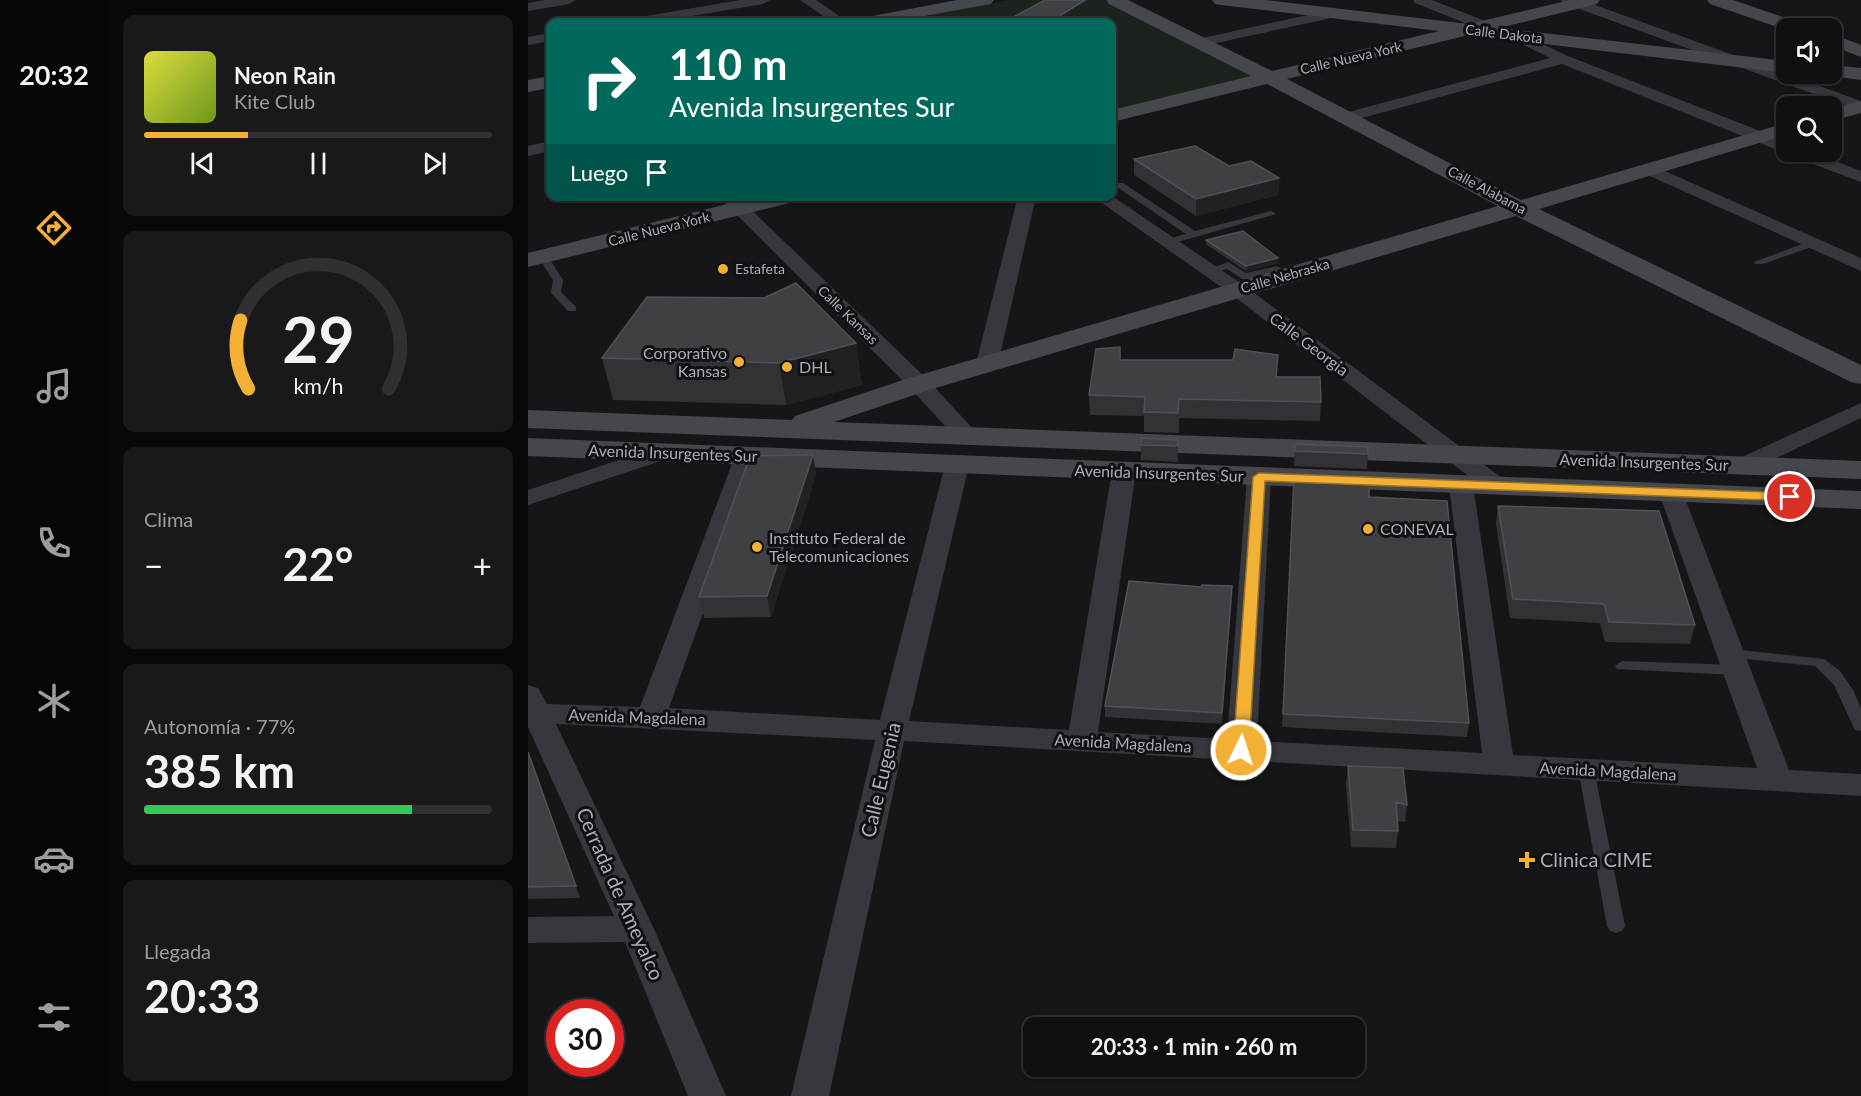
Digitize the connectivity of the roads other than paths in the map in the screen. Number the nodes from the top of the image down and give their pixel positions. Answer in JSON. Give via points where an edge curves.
{"nodes":[{"id":1,"x":570,"y":0,"type":"edge"},
{"id":2,"x":764,"y":0,"type":"edge"},
{"id":3,"x":807,"y":0,"type":"edge"},
{"id":4,"x":985,"y":0,"type":"edge"},
{"id":5,"x":1115,"y":0,"type":"edge"},
{"id":6,"x":1221,"y":0,"type":"edge"},
{"id":7,"x":1420,"y":0,"type":"edge"},
{"id":8,"x":1716,"y":0,"type":"edge"},
{"id":9,"x":1579,"y":1,"type":"edge"},
{"id":10,"x":529,"y":5,"type":"edge"},
{"id":11,"x":1331,"y":14,"type":"junction"},
{"id":12,"x":544,"y":18,"type":"dead end"},
{"id":13,"x":658,"y":18,"type":"edge"},
{"id":14,"x":835,"y":18,"type":"edge"},
{"id":15,"x":888,"y":18,"type":"edge"},
{"id":16,"x":1776,"y":20,"type":"edge"},
{"id":17,"x":1476,"y":28,"type":"junction"},
{"id":18,"x":1517,"y":36,"type":"junction"},
{"id":19,"x":546,"y":39,"type":"edge"},
{"id":20,"x":528,"y":41,"type":"edge"},
{"id":21,"x":1198,"y":44,"type":"junction"},
{"id":22,"x":1842,"y":44,"type":"edge"},
{"id":23,"x":1861,"y":51,"type":"edge"},
{"id":24,"x":1563,"y":59,"type":"junction"},
{"id":25,"x":1737,"y":62,"type":"junction"},
{"id":26,"x":1776,"y":66,"type":"edge"},
{"id":27,"x":1842,"y":72,"type":"edge"},
{"id":28,"x":1861,"y":74,"type":"edge"},
{"id":29,"x":1266,"y":78,"type":"junction"},
{"id":30,"x":546,"y":83,"type":"edge"},
{"id":31,"x":528,"y":86,"type":"edge"},
{"id":32,"x":1861,"y":106,"type":"edge"},
{"id":33,"x":1842,"y":113,"type":"edge"},
{"id":34,"x":1116,"y":115,"type":"edge"},
{"id":35,"x":1347,"y":117,"type":"junction"},
{"id":36,"x":1776,"y":132,"type":"edge"},
{"id":37,"x":1760,"y":136,"type":"junction"},
{"id":38,"x":1776,"y":143,"type":"edge"},
{"id":39,"x":546,"y":147,"type":"edge"},
{"id":40,"x":528,"y":151,"type":"edge"},
{"id":41,"x":1823,"y":162,"type":"edge"},
{"id":42,"x":1649,"y":169,"type":"junction"},
{"id":43,"x":1861,"y":177,"type":"edge"},
{"id":44,"x":1120,"y":185,"type":"dead end"},
{"id":45,"x":749,"y":201,"type":"edge"},
{"id":46,"x":1026,"y":201,"type":"edge"},
{"id":47,"x":1107,"y":201,"type":"edge"},
{"id":48,"x":733,"y":203,"type":"edge"},
{"id":49,"x":1519,"y":208,"type":"junction"},
{"id":50,"x":1270,"y":214,"type":"dead end"},
{"id":51,"x":1194,"y":235,"type":"junction"},
{"id":52,"x":1167,"y":242,"type":"junction"},
{"id":53,"x":1813,"y":243,"type":"junction"},
{"id":54,"x":536,"y":258,"type":"edge"},
{"id":55,"x":1759,"y":262,"type":"dead end"},
{"id":56,"x":1861,"y":265,"type":"edge"},
{"id":57,"x":1209,"y":271,"type":"junction"},
{"id":58,"x":1288,"y":276,"type":"junction"},
{"id":59,"x":1238,"y":290,"type":"junction"},
{"id":60,"x":572,"y":309,"type":"dead end"},
{"id":61,"x":987,"y":364,"type":"junction"},
{"id":62,"x":1861,"y":376,"type":"edge"},
{"id":63,"x":919,"y":384,"type":"junction"},
{"id":64,"x":1861,"y":410,"type":"edge"},
{"id":65,"x":528,"y":419,"type":"edge"},
{"id":66,"x":786,"y":429,"type":"junction"},
{"id":67,"x":967,"y":436,"type":"junction"},
{"id":68,"x":528,"y":447,"type":"edge"},
{"id":69,"x":662,"y":453,"type":"junction"},
{"id":70,"x":747,"y":456,"type":"junction"},
{"id":71,"x":957,"y":465,"type":"junction"},
{"id":72,"x":1741,"y":466,"type":"junction"},
{"id":73,"x":1459,"y":470,"type":"junction"},
{"id":74,"x":1861,"y":470,"type":"edge"},
{"id":75,"x":1124,"y":471,"type":"junction"},
{"id":76,"x":1259,"y":477,"type":"junction"},
{"id":77,"x":1671,"y":493,"type":"junction"},
{"id":78,"x":528,"y":498,"type":"edge"},
{"id":79,"x":1861,"y":500,"type":"edge"},
{"id":80,"x":1733,"y":662,"type":"junction"},
{"id":81,"x":1622,"y":666,"type":"dead end"},
{"id":82,"x":531,"y":707,"type":"edge"},
{"id":83,"x":651,"y":717,"type":"junction"},
{"id":84,"x":1861,"y":726,"type":"edge"},
{"id":85,"x":892,"y":730,"type":"junction"},
{"id":86,"x":1082,"y":741,"type":"junction"},
{"id":87,"x":1241,"y":750,"type":"junction"},
{"id":88,"x":1499,"y":764,"type":"junction"},
{"id":89,"x":1586,"y":769,"type":"junction"},
{"id":90,"x":1777,"y":780,"type":"junction"},
{"id":91,"x":1861,"y":785,"type":"edge"},
{"id":92,"x":1616,"y":926,"type":"dead end"},
{"id":93,"x":636,"y":929,"type":"junction"},
{"id":94,"x":528,"y":930,"type":"edge"},
{"id":95,"x":707,"y":1096,"type":"edge"},
{"id":96,"x":810,"y":1096,"type":"edge"}],
"edges":[{"from":1,"to":10,"type":"street"},
{"from":2,"to":13,"type":"street"},
{"from":3,"to":14,"type":"street"},
{"from":4,"to":15,"type":"street"},
{"from":5,"to":21,"type":"street","name":"Calle Alabama"},
{"from":6,"to":11,"type":"street","name":"Calle Dakota"},
{"from":7,"to":17,"type":"street"},
{"from":8,"to":16,"type":"street"},
{"from":9,"to":17,"type":"street","name":"Calle Nueva York"},
{"from":9,"to":25,"type":"street"},
{"from":10,"to":12,"type":"street"},
{"from":11,"to":17,"type":"street","name":"Calle Dakota"},
{"from":11,"to":21,"type":"street"},
{"from":17,"to":18,"type":"street","name":"Calle Dakota"},
{"from":17,"to":29,"type":"street","name":"Calle Nueva York"},
{"from":18,"to":24,"type":"street"},
{"from":18,"to":25,"type":"street","name":"Calle Dakota"},
{"from":19,"to":20,"type":"street"},
{"from":21,"to":29,"type":"street","name":"Calle Alabama"},
{"from":22,"to":23,"type":"street"},
{"from":24,"to":35,"type":"street"},
{"from":24,"to":37,"type":"street"},
{"from":25,"to":26,"type":"street","name":"Calle Dakota"},
{"from":25,"to":32,"type":"street"},
{"from":27,"to":28,"type":"street"},
{"from":29,"to":34,"type":"street","name":"Calle Nueva York"},
{"from":29,"to":35,"type":"street","name":"Calle Alabama"},
{"from":30,"to":31,"type":"street"},
{"from":32,"to":33,"type":"street"},
{"from":35,"to":49,"type":"street","name":"Calle Alabama"},
{"from":36,"to":37,"type":"street","name":"Calle Nebraska"},
{"from":37,"to":38,"type":"street"},
{"from":37,"to":42,"type":"street","name":"Calle Nebraska"},
{"from":39,"to":40,"type":"street"},
{"from":41,"to":43,"type":"street"},
{"from":42,"to":49,"type":"street","name":"Calle Nebraska"},
{"from":42,"to":53,"type":"street"},
{"from":44,"to":51,"type":"lane"},
{"from":45,"to":48,"type":"street","name":"Calle Nueva York"},
{"from":46,"to":61,"type":"street"},
{"from":47,"to":52,"type":"street","name":"Calle Georgia"},
{"from":48,"to":54,"type":"street","name":"Calle Nueva York"},
{"from":48,"to":63,"type":"street","name":"Calle Kansas"},
{"from":49,"to":58,"type":"street","name":"Calle Nebraska"},
{"from":49,"to":62,"type":"street","name":"Calle Alabama"},
{"from":50,"to":51,"type":"lane"},
{"from":51,"to":52,"type":"lane"},
{"from":52,"to":57,"type":"street","name":"Calle Georgia"},
{"from":53,"to":55,"type":"lane"},
{"from":53,"to":56,"type":"street"},
{"from":54,"to":60,"type":"lane","via":[[558,280],[556,293]]},
{"from":57,"to":58,"type":"lane","via":[[1228,265],[1244,277],[1277,269]]},
{"from":57,"to":59,"type":"street","name":"Calle Georgia"},
{"from":58,"to":59,"type":"street","name":"Calle Nebraska"},
{"from":59,"to":61,"type":"street","name":"Calle Nebraska"},
{"from":59,"to":73,"type":"street","name":"Calle Georgia"},
{"from":61,"to":63,"type":"street","name":"Calle Nebraska"},
{"from":63,"to":66,"type":"street","name":"Calle Nebraska"},
{"from":63,"to":67,"type":"street","name":"Calle Kansas"},
{"from":64,"to":72,"type":"street"},
{"from":65,"to":66,"type":"street","name":"Avenida Insurgentes Sur"},
{"from":66,"to":67,"type":"street","name":"Avenida Insurgentes Sur"},
{"from":67,"to":73,"type":"street","name":"Avenida Insurgentes Sur"},
{"from":68,"to":69,"type":"street","name":"Avenida Insurgentes Sur"},
{"from":69,"to":70,"type":"street","name":"Avenida Insurgentes Sur"},
{"from":69,"to":78,"type":"street"},
{"from":70,"to":71,"type":"street","name":"Avenida Insurgentes Sur"},
{"from":70,"to":83,"type":"street"},
{"from":71,"to":75,"type":"street","name":"Avenida Insurgentes Sur"},
{"from":71,"to":85,"type":"street","name":"Calle Eugenia"},
{"from":72,"to":73,"type":"street","name":"Avenida Insurgentes Sur"},
{"from":72,"to":74,"type":"street","name":"Avenida Insurgentes Sur"},
{"from":73,"to":76,"type":"street","name":"Avenida Insurgentes Sur"},
{"from":73,"to":77,"type":"street","name":"Avenida Insurgentes Sur","via":[[1497,486]]},
{"from":73,"to":88,"type":"street"},
{"from":75,"to":76,"type":"street","name":"Avenida Insurgentes Sur"},
{"from":75,"to":86,"type":"street"},
{"from":76,"to":87,"type":"street"},
{"from":77,"to":79,"type":"street","name":"Avenida Insurgentes Sur"},
{"from":77,"to":80,"type":"street"},
{"from":80,"to":81,"type":"lane"},
{"from":80,"to":84,"type":"lane","via":[[1804,659],[1826,665],[1840,678]]},
{"from":80,"to":90,"type":"street"},
{"from":82,"to":83,"type":"street","name":"Avenida Magdalena"},
{"from":82,"to":93,"type":"street","name":"Cerrada de Ameyalco"},
{"from":83,"to":85,"type":"street","name":"Avenida Magdalena"},
{"from":85,"to":86,"type":"street","name":"Avenida Magdalena"},
{"from":85,"to":96,"type":"street","name":"Calle Eugenia"},
{"from":86,"to":87,"type":"street","name":"Avenida Magdalena"},
{"from":87,"to":88,"type":"street","name":"Avenida Magdalena"},
{"from":88,"to":89,"type":"street","name":"Avenida Magdalena"},
{"from":89,"to":90,"type":"street","name":"Avenida Magdalena"},
{"from":89,"to":92,"type":"lane"},
{"from":90,"to":91,"type":"street","name":"Avenida Magdalena"},
{"from":93,"to":94,"type":"street"},
{"from":93,"to":95,"type":"street","name":"Cerrada de Ameyalco"}]}
